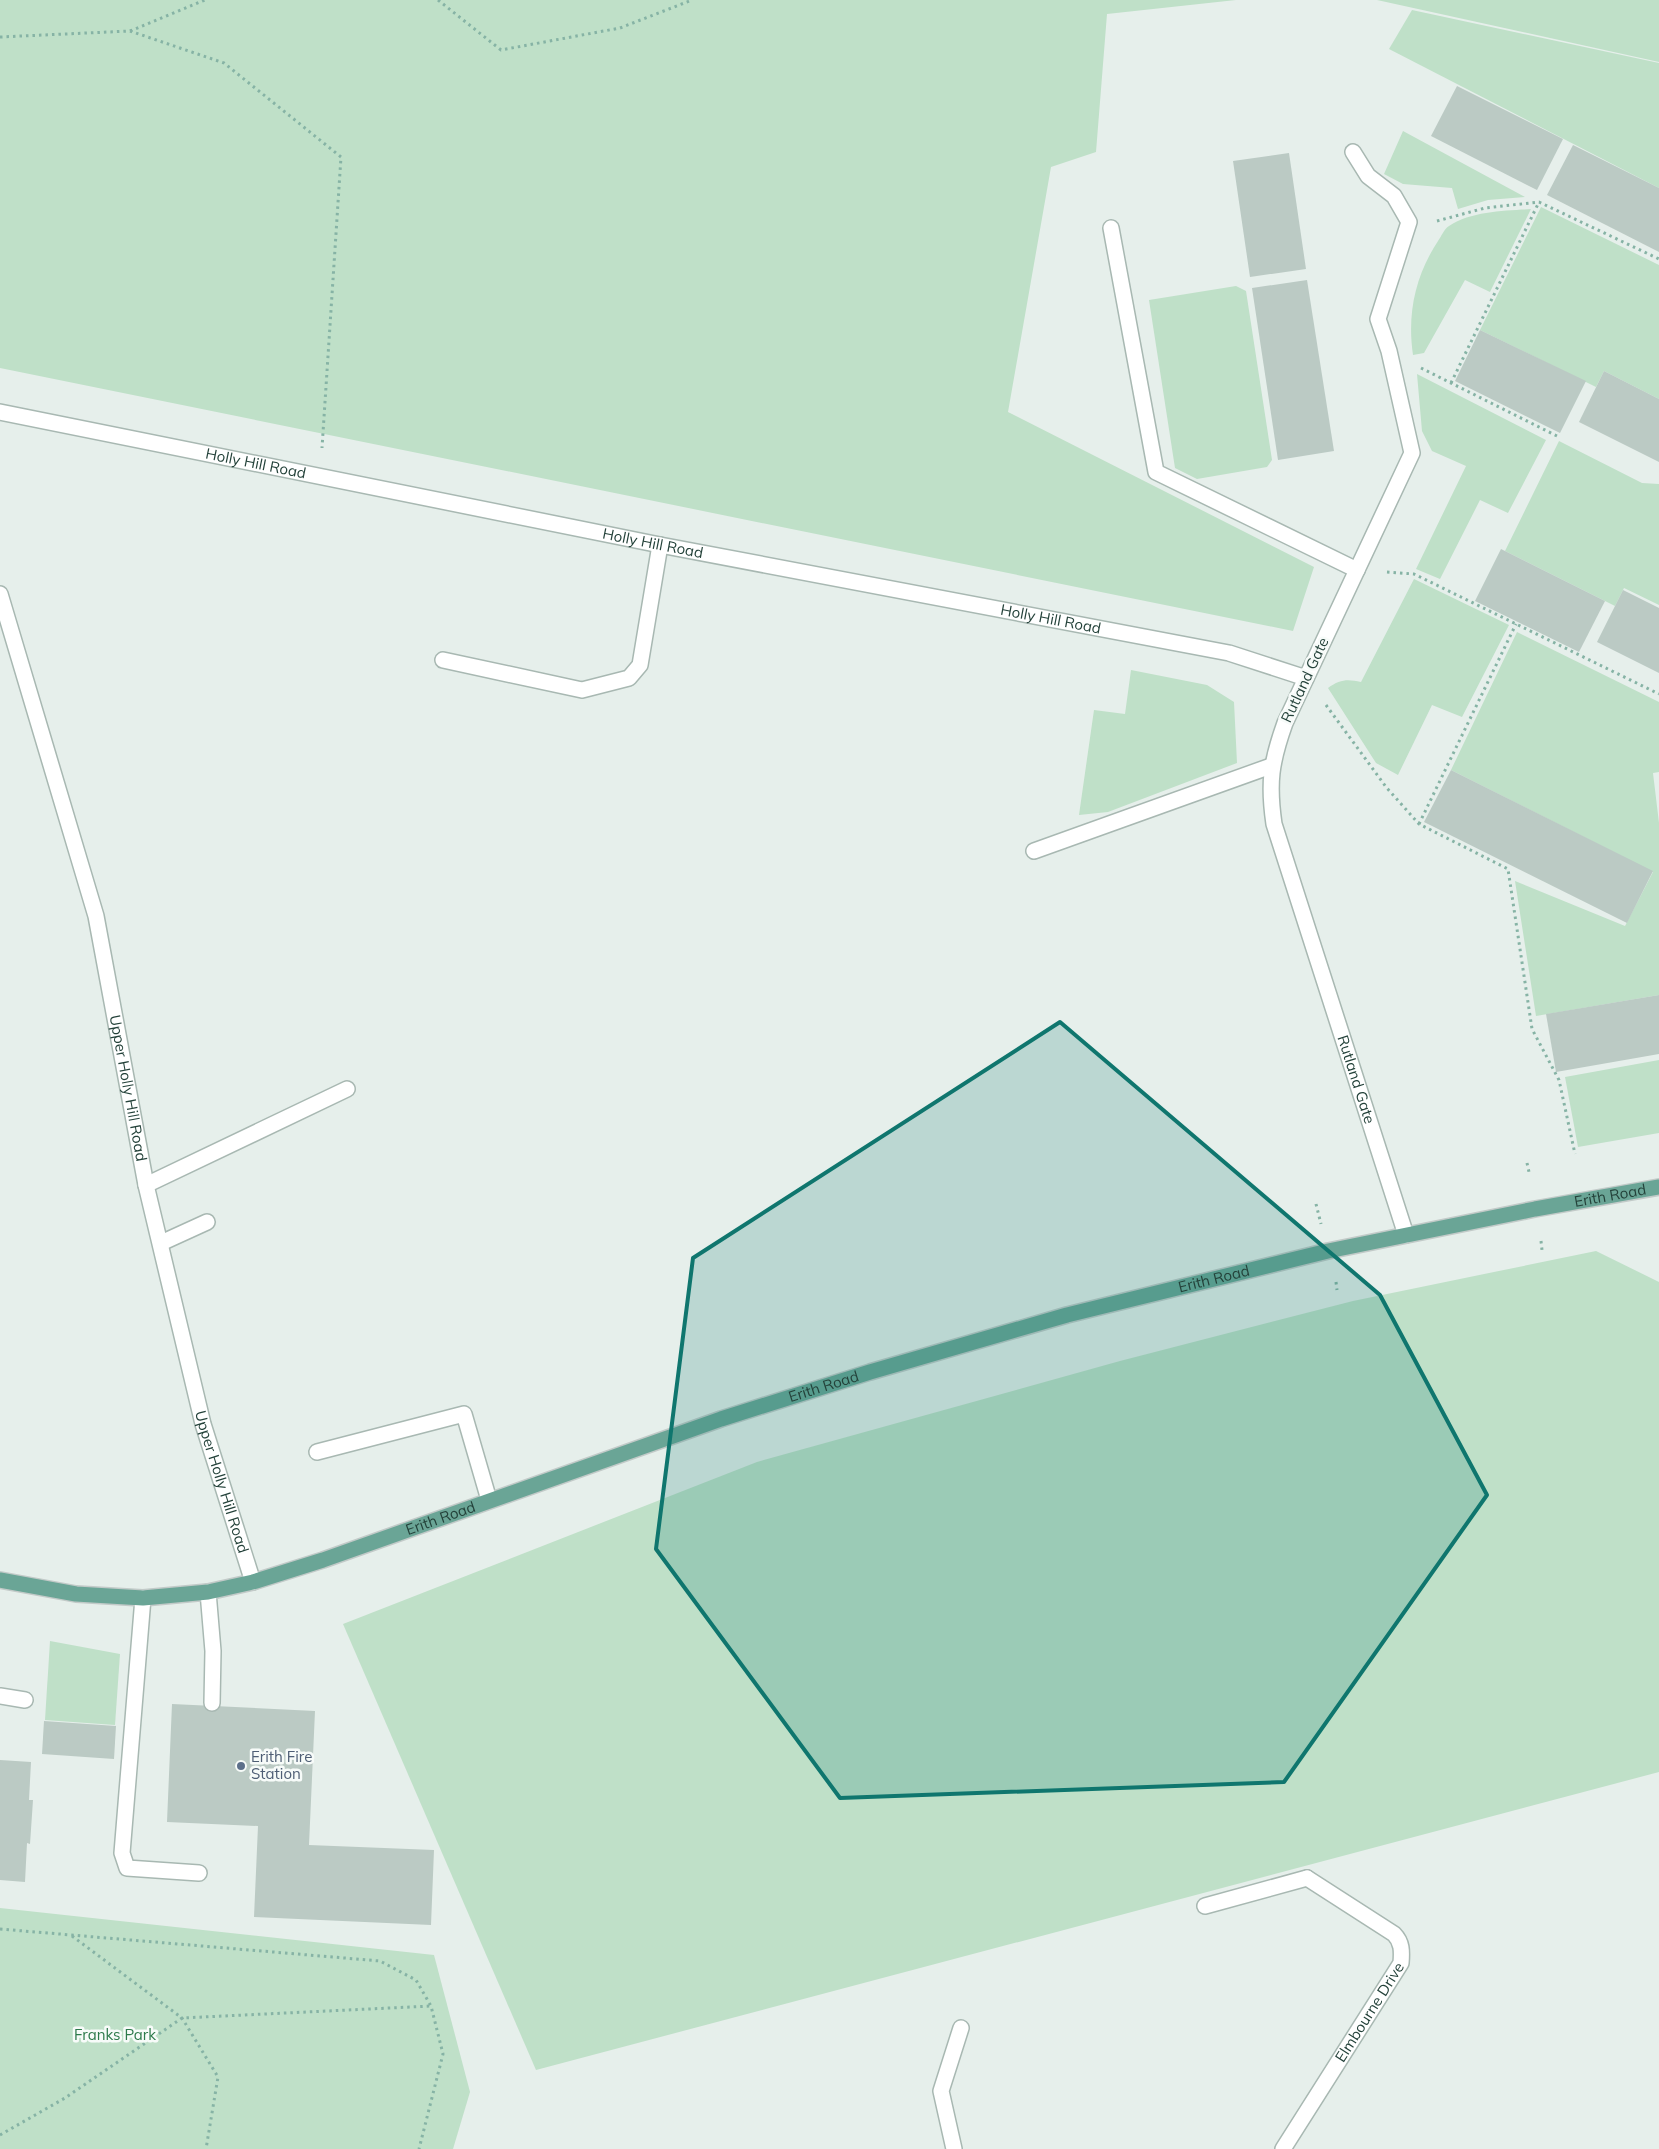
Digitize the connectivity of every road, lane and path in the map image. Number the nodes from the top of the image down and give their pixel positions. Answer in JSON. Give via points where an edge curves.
{"nodes":[{"id":1,"x":205,"y":0,"type":"edge"},
{"id":2,"x":438,"y":0,"type":"edge"},
{"id":3,"x":692,"y":0,"type":"edge"},
{"id":4,"x":130,"y":31,"type":"junction"},
{"id":5,"x":0,"y":37,"type":"edge"},
{"id":6,"x":1353,"y":152,"type":"dead end"},
{"id":7,"x":1539,"y":202,"type":"junction"},
{"id":8,"x":1409,"y":222,"type":"junction"},
{"id":9,"x":1111,"y":228,"type":"dead end"},
{"id":10,"x":1659,"y":259,"type":"edge"},
{"id":11,"x":1389,"y":352,"type":"junction"},
{"id":12,"x":1451,"y":383,"type":"junction"},
{"id":13,"x":0,"y":412,"type":"edge"},
{"id":14,"x":1559,"y":436,"type":"dead end"},
{"id":15,"x":321,"y":476,"type":"junction"},
{"id":16,"x":660,"y":545,"type":"junction"},
{"id":17,"x":1357,"y":570,"type":"junction"},
{"id":18,"x":0,"y":594,"type":"edge"},
{"id":19,"x":1516,"y":624,"type":"junction"},
{"id":20,"x":443,"y":660,"type":"dead end"},
{"id":21,"x":1306,"y":678,"type":"junction"},
{"id":22,"x":1659,"y":694,"type":"edge"},
{"id":23,"x":1271,"y":766,"type":"junction"},
{"id":24,"x":1419,"y":824,"type":"junction"},
{"id":25,"x":1034,"y":851,"type":"dead end"},
{"id":26,"x":347,"y":1089,"type":"dead end"},
{"id":27,"x":1575,"y":1154,"type":"dead end"},
{"id":28,"x":1527,"y":1164,"type":"dead end"},
{"id":29,"x":1529,"y":1172,"type":"dead end"},
{"id":30,"x":146,"y":1185,"type":"junction"},
{"id":31,"x":1659,"y":1187,"type":"edge"},
{"id":32,"x":1316,"y":1204,"type":"dead end"},
{"id":33,"x":207,"y":1222,"type":"dead end"},
{"id":34,"x":1321,"y":1224,"type":"dead end"},
{"id":35,"x":1406,"y":1234,"type":"junction"},
{"id":36,"x":1541,"y":1241,"type":"dead end"},
{"id":37,"x":161,"y":1243,"type":"junction"},
{"id":38,"x":1542,"y":1250,"type":"dead end"},
{"id":39,"x":1336,"y":1282,"type":"dead end"},
{"id":40,"x":1337,"y":1290,"type":"dead end"},
{"id":41,"x":317,"y":1452,"type":"dead end"},
{"id":42,"x":489,"y":1500,"type":"junction"},
{"id":43,"x":0,"y":1580,"type":"edge"},
{"id":44,"x":253,"y":1582,"type":"junction"},
{"id":45,"x":208,"y":1592,"type":"junction"},
{"id":46,"x":143,"y":1598,"type":"junction"},
{"id":47,"x":0,"y":1696,"type":"edge"},
{"id":48,"x":25,"y":1700,"type":"dead end"},
{"id":49,"x":212,"y":1704,"type":"dead end"},
{"id":50,"x":199,"y":1873,"type":"dead end"},
{"id":51,"x":1206,"y":1906,"type":"dead end"},
{"id":52,"x":0,"y":1928,"type":"edge"},
{"id":53,"x":71,"y":1935,"type":"junction"},
{"id":54,"x":431,"y":2006,"type":"junction"},
{"id":55,"x":182,"y":2018,"type":"junction"},
{"id":56,"x":961,"y":2028,"type":"dead end"},
{"id":57,"x":0,"y":2136,"type":"edge"},
{"id":58,"x":206,"y":2149,"type":"edge"},
{"id":59,"x":420,"y":2149,"type":"edge"},
{"id":60,"x":954,"y":2149,"type":"edge"},
{"id":61,"x":1284,"y":2149,"type":"edge"}],
"edges":[{"from":1,"to":4,"type":"path"},
{"from":2,"to":3,"type":"path","via":[[501,50],[620,28]]},
{"from":4,"to":5,"type":"path"},
{"from":4,"to":15,"type":"path","via":[[224,63],[341,157]]},
{"from":6,"to":8,"type":"street","via":[[1368,176],[1394,196]]},
{"from":7,"to":8,"type":"path","via":[[1485,208],[1432,223]]},
{"from":7,"to":10,"type":"path"},
{"from":7,"to":12,"type":"path"},
{"from":8,"to":11,"type":"street","name":"Rutland Gate","via":[[1378,319]]},
{"from":9,"to":17,"type":"street","via":[[1156,472]]},
{"from":11,"to":12,"type":"path"},
{"from":11,"to":17,"type":"street","name":"Rutland Gate","via":[[1412,453]]},
{"from":12,"to":14,"type":"path"},
{"from":13,"to":15,"type":"street","name":"Holly Hill Road"},
{"from":15,"to":16,"type":"street","name":"Holly Hill Road"},
{"from":16,"to":20,"type":"street","via":[[640,665],[629,678],[582,690]]},
{"from":16,"to":21,"type":"street","name":"Holly Hill Road","via":[[1229,653]]},
{"from":17,"to":19,"type":"path","via":[[1414,574]]},
{"from":17,"to":21,"type":"street","name":"Rutland Gate"},
{"from":18,"to":30,"type":"street","name":"Upper Holly Hill Road","via":[[96,916]]},
{"from":19,"to":22,"type":"path"},
{"from":19,"to":24,"type":"path"},
{"from":21,"to":23,"type":"street","name":"Rutland Gate","via":[[1284,723]]},
{"from":21,"to":24,"type":"path","via":[[1386,787]]},
{"from":23,"to":25,"type":"street"},
{"from":23,"to":35,"type":"street","name":"Rutland Gate","via":[[1270,796],[1274,824]]},
{"from":24,"to":27,"type":"path","via":[[1508,869],[1532,1029],[1560,1080]]},
{"from":26,"to":30,"type":"street"},
{"from":28,"to":29,"type":"path"},
{"from":30,"to":37,"type":"street","name":"Upper Holly Hill Road"},
{"from":31,"to":35,"type":"main road","name":"Erith Road"},
{"from":32,"to":34,"type":"path"},
{"from":33,"to":37,"type":"street"},
{"from":35,"to":42,"type":"main road","name":"Erith Road","via":[[1030,1326],[721,1418]]},
{"from":36,"to":38,"type":"path"},
{"from":37,"to":44,"type":"street","name":"Upper Holly Hill Road","via":[[203,1424]]},
{"from":39,"to":40,"type":"path"},
{"from":41,"to":42,"type":"street","via":[[464,1414]]},
{"from":42,"to":44,"type":"main road","name":"Erith Road"},
{"from":43,"to":46,"type":"main road","name":"Erith Road","via":[[76,1594]]},
{"from":44,"to":45,"type":"main road","name":"Erith Road"},
{"from":45,"to":46,"type":"main road","name":"Erith Road"},
{"from":45,"to":49,"type":"street","via":[[213,1651]]},
{"from":46,"to":50,"type":"street","via":[[122,1853],[127,1868]]},
{"from":47,"to":48,"type":"street"},
{"from":51,"to":61,"type":"street","name":"Elmbourne Drive","via":[[1307,1878],[1400,1940],[1401,1963]]},
{"from":52,"to":53,"type":"path"},
{"from":53,"to":54,"type":"path","via":[[380,1961],[416,1980]]},
{"from":53,"to":55,"type":"path"},
{"from":54,"to":55,"type":"path"},
{"from":54,"to":59,"type":"path","via":[[443,2054]]},
{"from":55,"to":57,"type":"path","via":[[65,2098]]},
{"from":55,"to":58,"type":"path","via":[[218,2076]]},
{"from":56,"to":60,"type":"street","via":[[941,2091]]}]}
